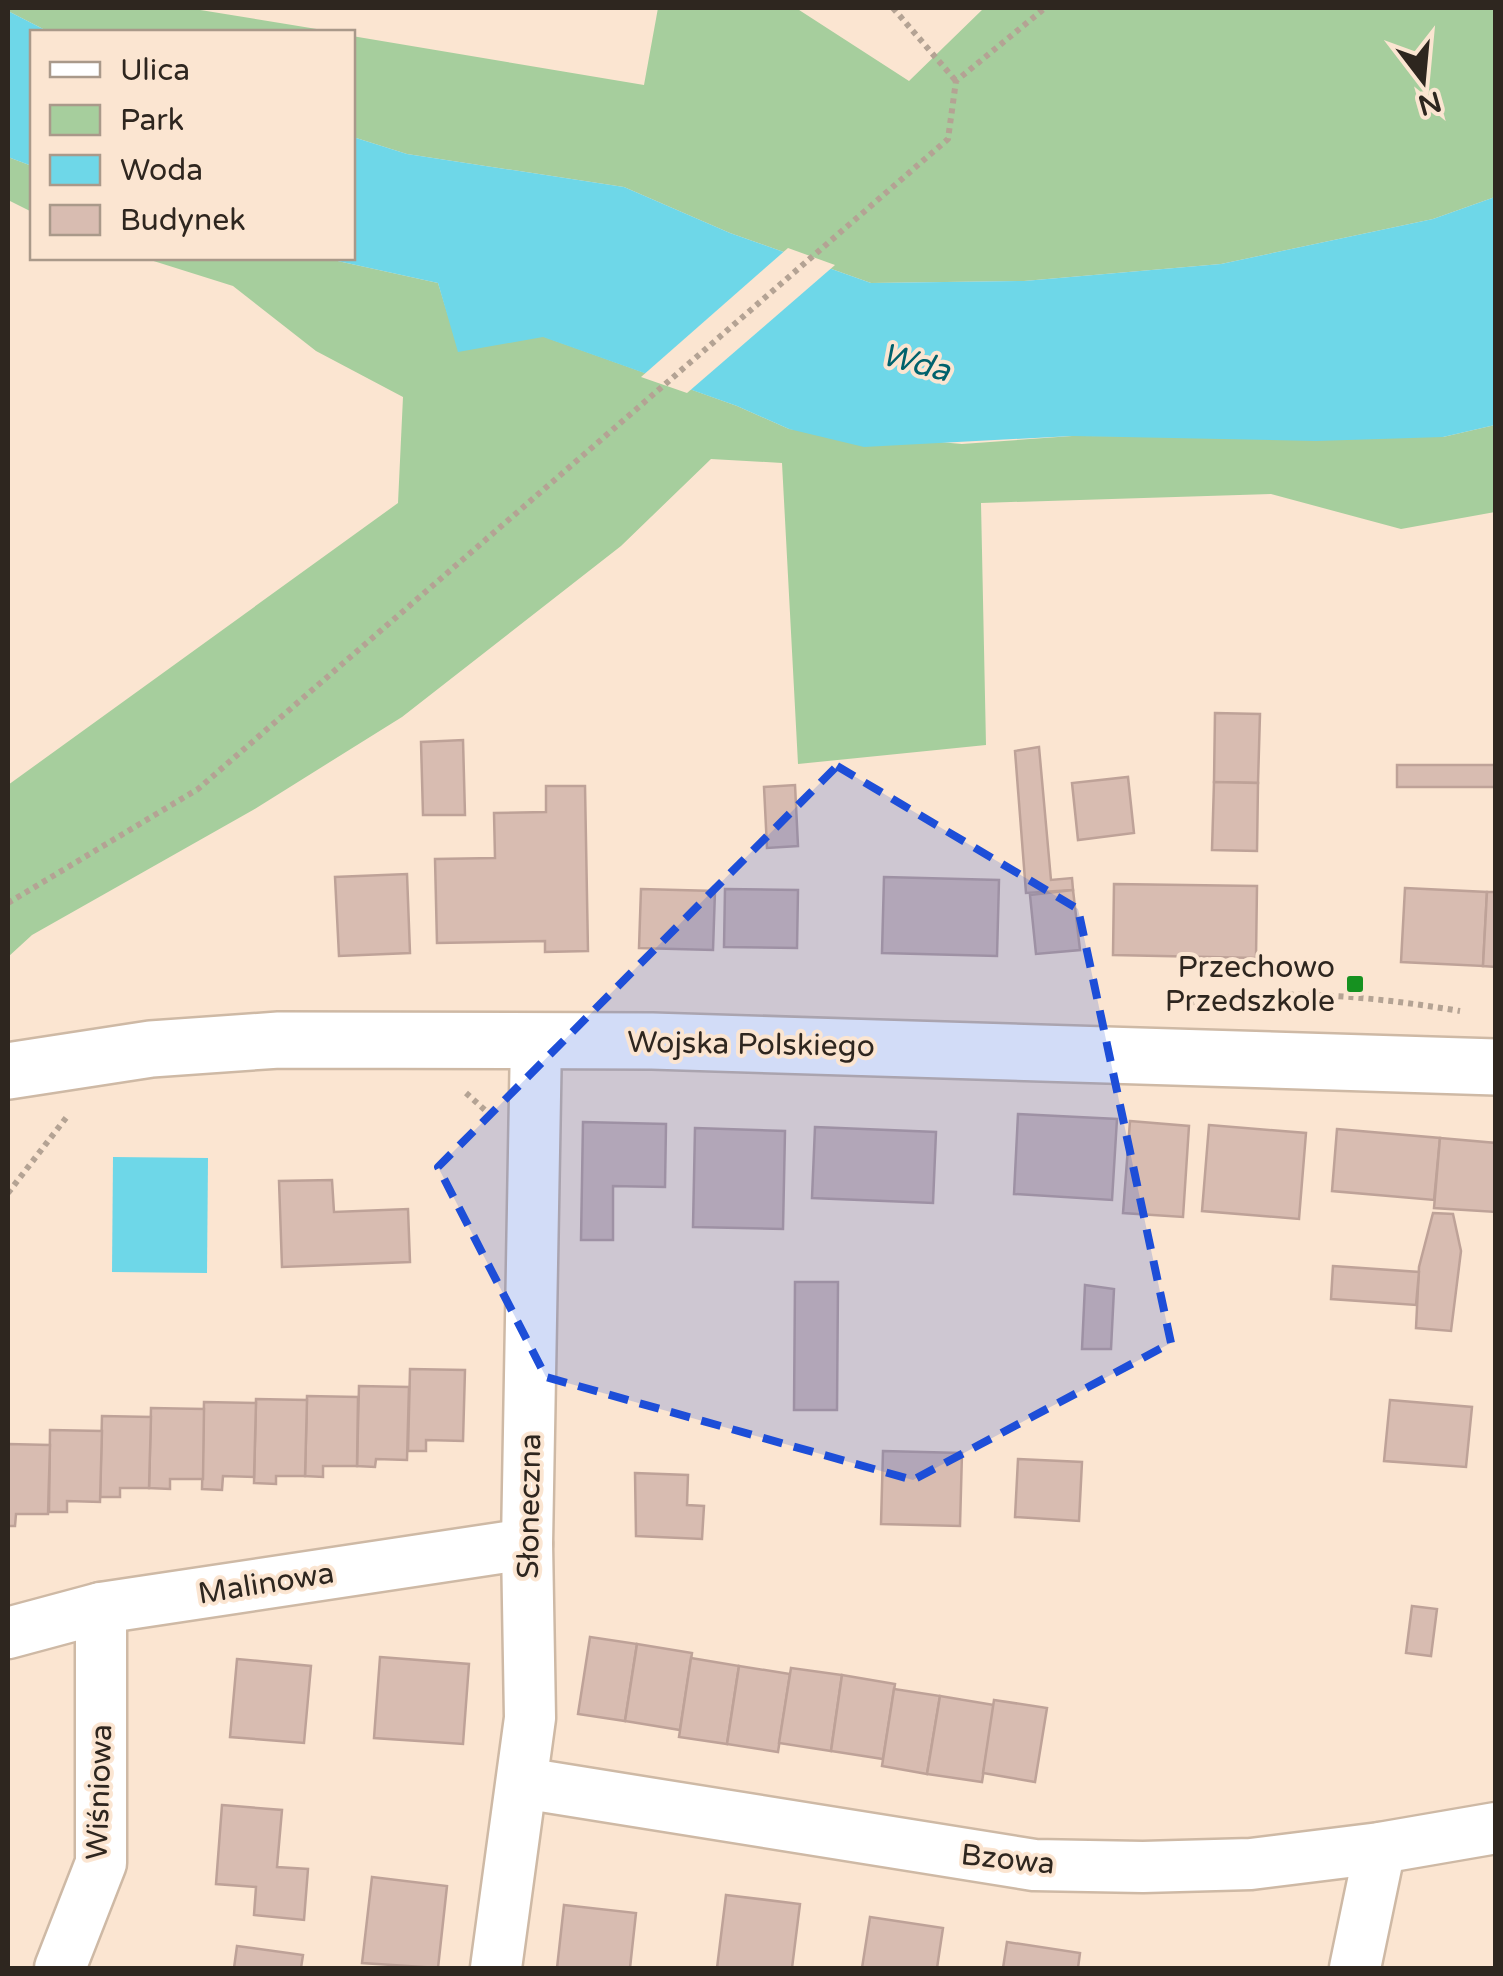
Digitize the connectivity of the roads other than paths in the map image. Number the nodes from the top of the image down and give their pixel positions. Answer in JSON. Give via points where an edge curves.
{"nodes":[{"id":1,"x":536,"y":1040,"type":"junction"},
{"id":2,"x":1496,"y":1066,"type":"edge"},
{"id":3,"x":8,"y":1070,"type":"edge"},
{"id":4,"x":527,"y":1544,"type":"junction"},
{"id":5,"x":101,"y":1608,"type":"junction"},
{"id":6,"x":8,"y":1632,"type":"edge"},
{"id":7,"x":523,"y":1783,"type":"junction"},
{"id":8,"x":1496,"y":1828,"type":"edge"},
{"id":9,"x":1380,"y":1848,"type":"junction"},
{"id":10,"x":60,"y":1968,"type":"edge"},
{"id":11,"x":496,"y":1968,"type":"edge"},
{"id":12,"x":1355,"y":1968,"type":"edge"}],
"edges":[{"from":1,"to":2,"type":"street","name":"Wojska Polskiego"},
{"from":1,"to":3,"type":"street","name":"Wojska Polskiego","via":[[279,1040],[150,1049]]},
{"from":1,"to":4,"type":"street","name":"Słoneczna"},
{"from":4,"to":5,"type":"street","name":"Malinowa"},
{"from":4,"to":7,"type":"street","name":"Słoneczna","via":[[530,1718]]},
{"from":5,"to":6,"type":"street","name":"Malinowa"},
{"from":5,"to":10,"type":"street","name":"Wiśniowa","via":[[101,1863]]},
{"from":7,"to":9,"type":"street","name":"Bzowa","via":[[1034,1865],[1251,1864]]},
{"from":7,"to":11,"type":"street","name":"Słoneczna"},
{"from":8,"to":9,"type":"street","name":"Bzowa"},
{"from":9,"to":12,"type":"street"}]}
